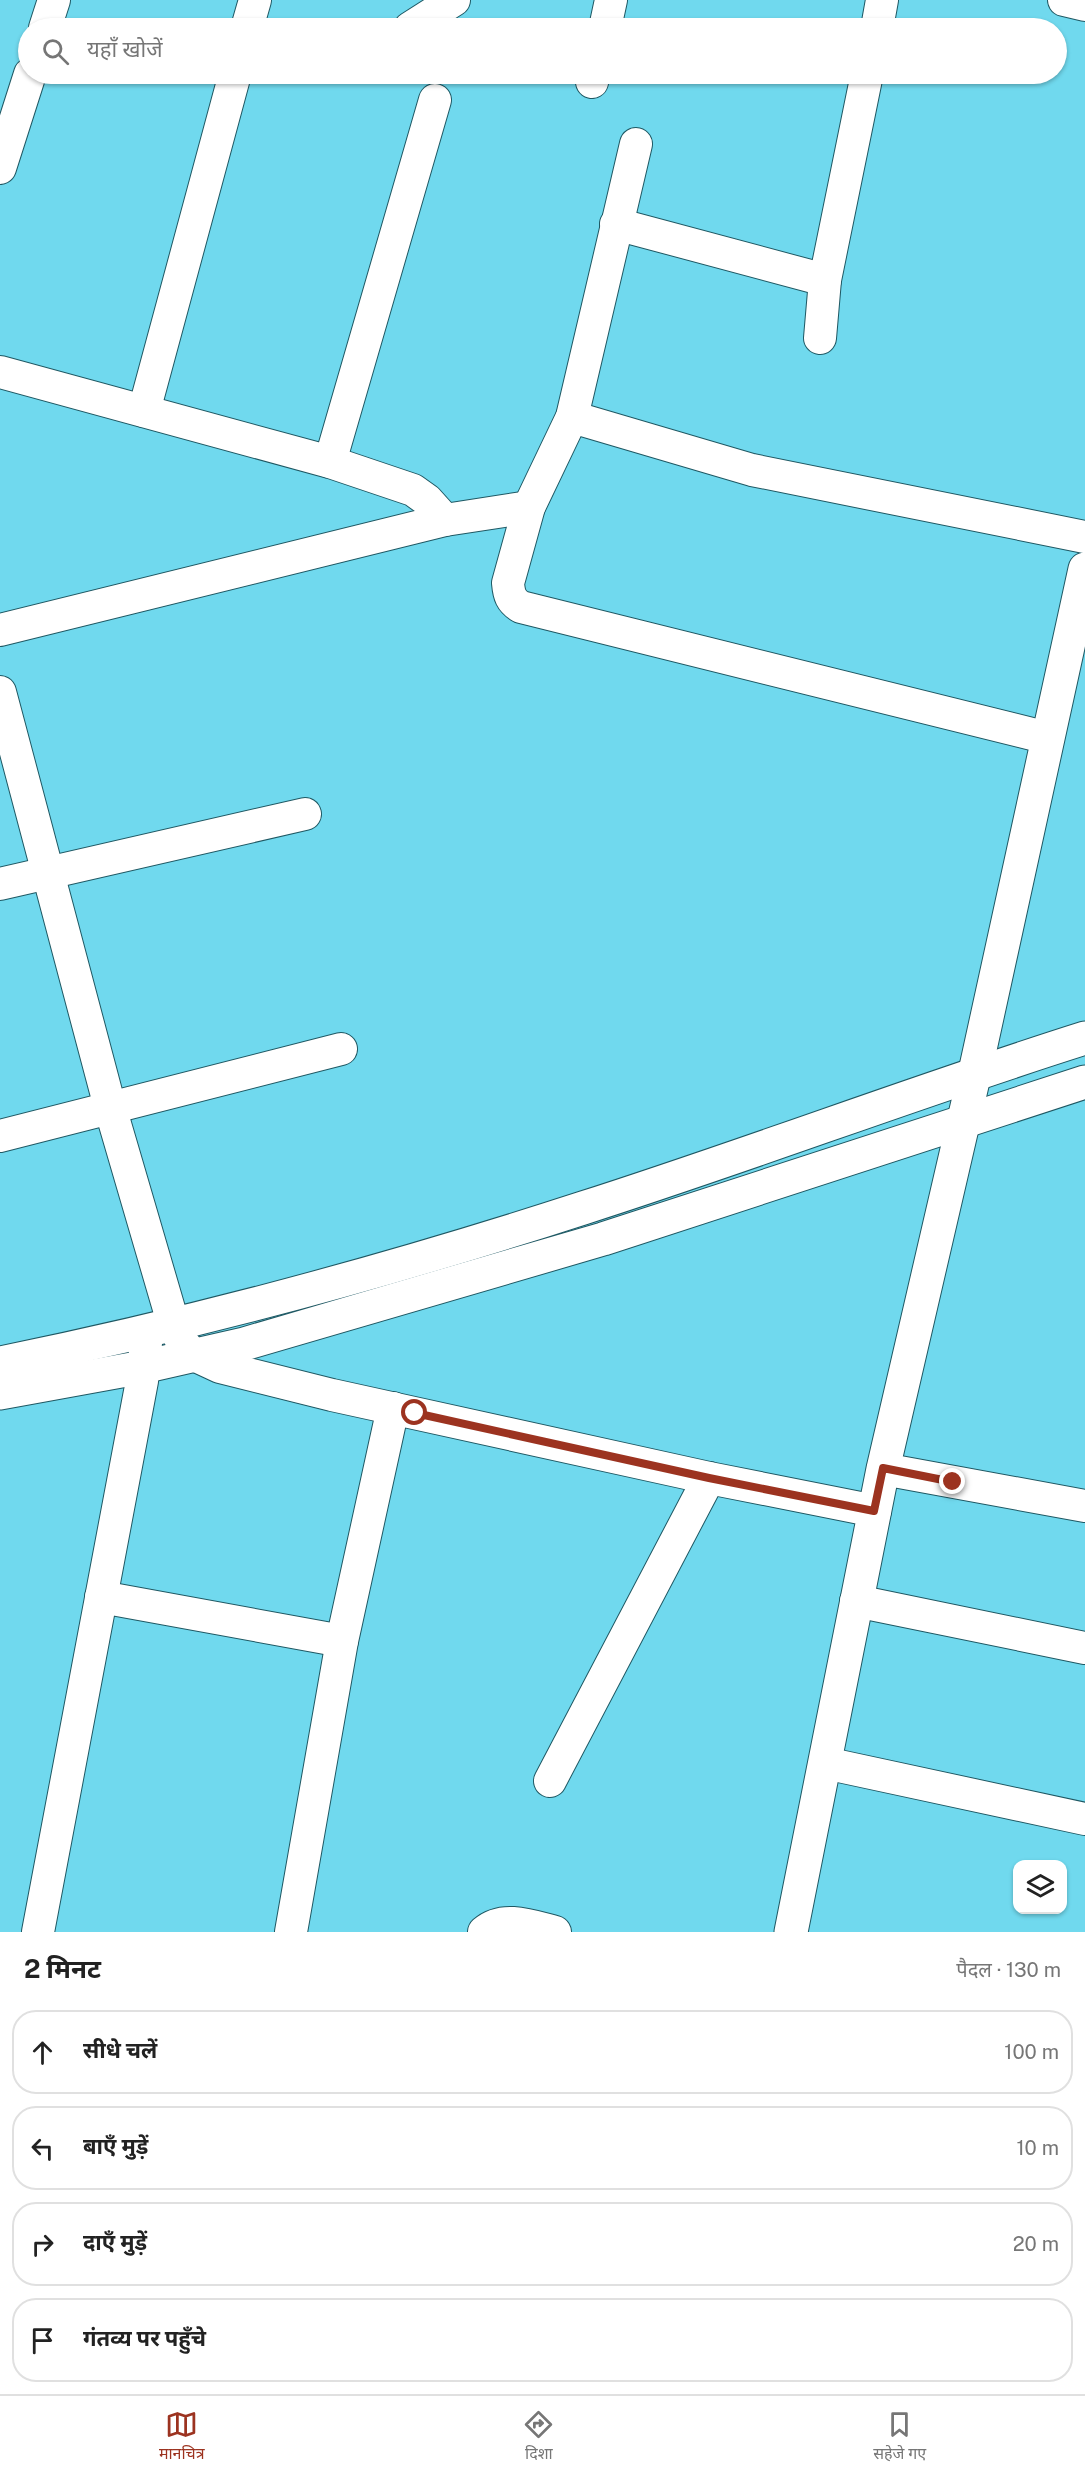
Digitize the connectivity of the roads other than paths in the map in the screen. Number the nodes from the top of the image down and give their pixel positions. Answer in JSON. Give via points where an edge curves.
{"nodes":[{"id":1,"x":54,"y":0,"type":"edge"},
{"id":2,"x":255,"y":0,"type":"edge"},
{"id":3,"x":454,"y":0,"type":"edge"},
{"id":4,"x":611,"y":0,"type":"edge"},
{"id":5,"x":882,"y":0,"type":"edge"},
{"id":6,"x":1064,"y":0,"type":"edge"},
{"id":7,"x":1085,"y":5,"type":"edge"},
{"id":8,"x":48,"y":18,"type":"edge"},
{"id":9,"x":250,"y":18,"type":"edge"},
{"id":10,"x":426,"y":18,"type":"edge"},
{"id":11,"x":607,"y":18,"type":"edge"},
{"id":12,"x":878,"y":18,"type":"edge"},
{"id":13,"x":27,"y":84,"type":"edge"},
{"id":14,"x":232,"y":84,"type":"edge"},
{"id":15,"x":865,"y":84,"type":"edge"},
{"id":16,"x":435,"y":100,"type":"dead end"},
{"id":17,"x":636,"y":144,"type":"dead end"},
{"id":18,"x":0,"y":168,"type":"edge"},
{"id":19,"x":616,"y":224,"type":"junction"},
{"id":20,"x":825,"y":280,"type":"junction"},
{"id":21,"x":820,"y":338,"type":"dead end"},
{"id":22,"x":0,"y":372,"type":"edge"},
{"id":23,"x":144,"y":411,"type":"junction"},
{"id":24,"x":572,"y":417,"type":"junction"},
{"id":25,"x":330,"y":462,"type":"junction"},
{"id":26,"x":529,"y":507,"type":"junction"},
{"id":27,"x":445,"y":520,"type":"junction"},
{"id":28,"x":1085,"y":537,"type":"edge"},
{"id":29,"x":1085,"y":569,"type":"edge"},
{"id":30,"x":0,"y":630,"type":"edge"},
{"id":31,"x":0,"y":692,"type":"edge"},
{"id":32,"x":1048,"y":738,"type":"junction"},
{"id":33,"x":305,"y":814,"type":"dead end"},
{"id":34,"x":47,"y":872,"type":"junction"},
{"id":35,"x":0,"y":884,"type":"edge"},
{"id":36,"x":1085,"y":1038,"type":"edge"},
{"id":37,"x":341,"y":1049,"type":"dead end"},
{"id":38,"x":975,"y":1072,"type":"junction"},
{"id":39,"x":1085,"y":1082,"type":"edge"},
{"id":40,"x":110,"y":1107,"type":"junction"},
{"id":41,"x":963,"y":1122,"type":"junction"},
{"id":42,"x":0,"y":1136,"type":"edge"},
{"id":43,"x":161,"y":1329,"type":"junction"},
{"id":44,"x":192,"y":1354,"type":"junction"},
{"id":45,"x":0,"y":1363,"type":"edge"},
{"id":46,"x":143,"y":1366,"type":"junction"},
{"id":47,"x":0,"y":1393,"type":"edge"},
{"id":48,"x":393,"y":1408,"type":"junction"},
{"id":49,"x":883,"y":1468,"type":"junction"},
{"id":50,"x":709,"y":1478,"type":"junction"},
{"id":51,"x":1085,"y":1506,"type":"edge"},
{"id":52,"x":874,"y":1511,"type":"junction"},
{"id":53,"x":100,"y":1597,"type":"junction"},
{"id":54,"x":856,"y":1601,"type":"junction"},
{"id":55,"x":342,"y":1641,"type":"junction"},
{"id":56,"x":1085,"y":1648,"type":"edge"},
{"id":57,"x":825,"y":1763,"type":"junction"},
{"id":58,"x":550,"y":1782,"type":"dead end"},
{"id":59,"x":1085,"y":1819,"type":"edge"},
{"id":60,"x":38,"y":1932,"type":"edge"},
{"id":61,"x":291,"y":1932,"type":"edge"},
{"id":62,"x":484,"y":1932,"type":"edge"},
{"id":63,"x":555,"y":1932,"type":"edge"},
{"id":64,"x":791,"y":1932,"type":"edge"}],
"edges":[{"from":1,"to":8,"type":"street"},
{"from":2,"to":9,"type":"street"},
{"from":3,"to":10,"type":"street"},
{"from":4,"to":11,"type":"street"},
{"from":5,"to":12,"type":"street"},
{"from":6,"to":7,"type":"street"},
{"from":13,"to":18,"type":"street"},
{"from":14,"to":23,"type":"street"},
{"from":15,"to":20,"type":"street"},
{"from":16,"to":25,"type":"street"},
{"from":17,"to":19,"type":"street"},
{"from":19,"to":20,"type":"street"},
{"from":19,"to":24,"type":"street"},
{"from":20,"to":21,"type":"street"},
{"from":22,"to":23,"type":"street"},
{"from":23,"to":25,"type":"street"},
{"from":24,"to":26,"type":"street"},
{"from":24,"to":28,"type":"street","via":[[752,470]]},
{"from":25,"to":27,"type":"street","via":[[413,490]]},
{"from":26,"to":27,"type":"street"},
{"from":26,"to":32,"type":"street","via":[[508,584],[508,594],[521,607]]},
{"from":27,"to":30,"type":"street"},
{"from":29,"to":32,"type":"main road"},
{"from":31,"to":34,"type":"street"},
{"from":32,"to":38,"type":"main road"},
{"from":33,"to":34,"type":"street"},
{"from":34,"to":35,"type":"street"},
{"from":34,"to":40,"type":"street"},
{"from":36,"to":38,"type":"main road"},
{"from":37,"to":40,"type":"street"},
{"from":38,"to":41,"type":"main road"},
{"from":38,"to":43,"type":"main road","via":[[584,1208]]},
{"from":39,"to":41,"type":"main road"},
{"from":40,"to":42,"type":"street"},
{"from":40,"to":43,"type":"street"},
{"from":41,"to":44,"type":"main road","via":[[603,1239],[244,1344]]},
{"from":41,"to":49,"type":"main road"},
{"from":43,"to":44,"type":"street","via":[[182,1342]]},
{"from":43,"to":45,"type":"main road"},
{"from":43,"to":46,"type":"street"},
{"from":44,"to":46,"type":"main road"},
{"from":44,"to":48,"type":"street","via":[[220,1367]]},
{"from":46,"to":47,"type":"main road"},
{"from":46,"to":53,"type":"street"},
{"from":48,"to":50,"type":"street"},
{"from":48,"to":55,"type":"street"},
{"from":49,"to":51,"type":"street"},
{"from":49,"to":52,"type":"main road"},
{"from":50,"to":52,"type":"street"},
{"from":50,"to":58,"type":"street"},
{"from":52,"to":54,"type":"main road"},
{"from":53,"to":55,"type":"street"},
{"from":53,"to":60,"type":"street"},
{"from":54,"to":56,"type":"street"},
{"from":54,"to":57,"type":"main road"},
{"from":55,"to":61,"type":"street"},
{"from":57,"to":59,"type":"street"},
{"from":57,"to":64,"type":"main road"},
{"from":62,"to":63,"type":"street","via":[[493,1924],[508,1923]]}]}
